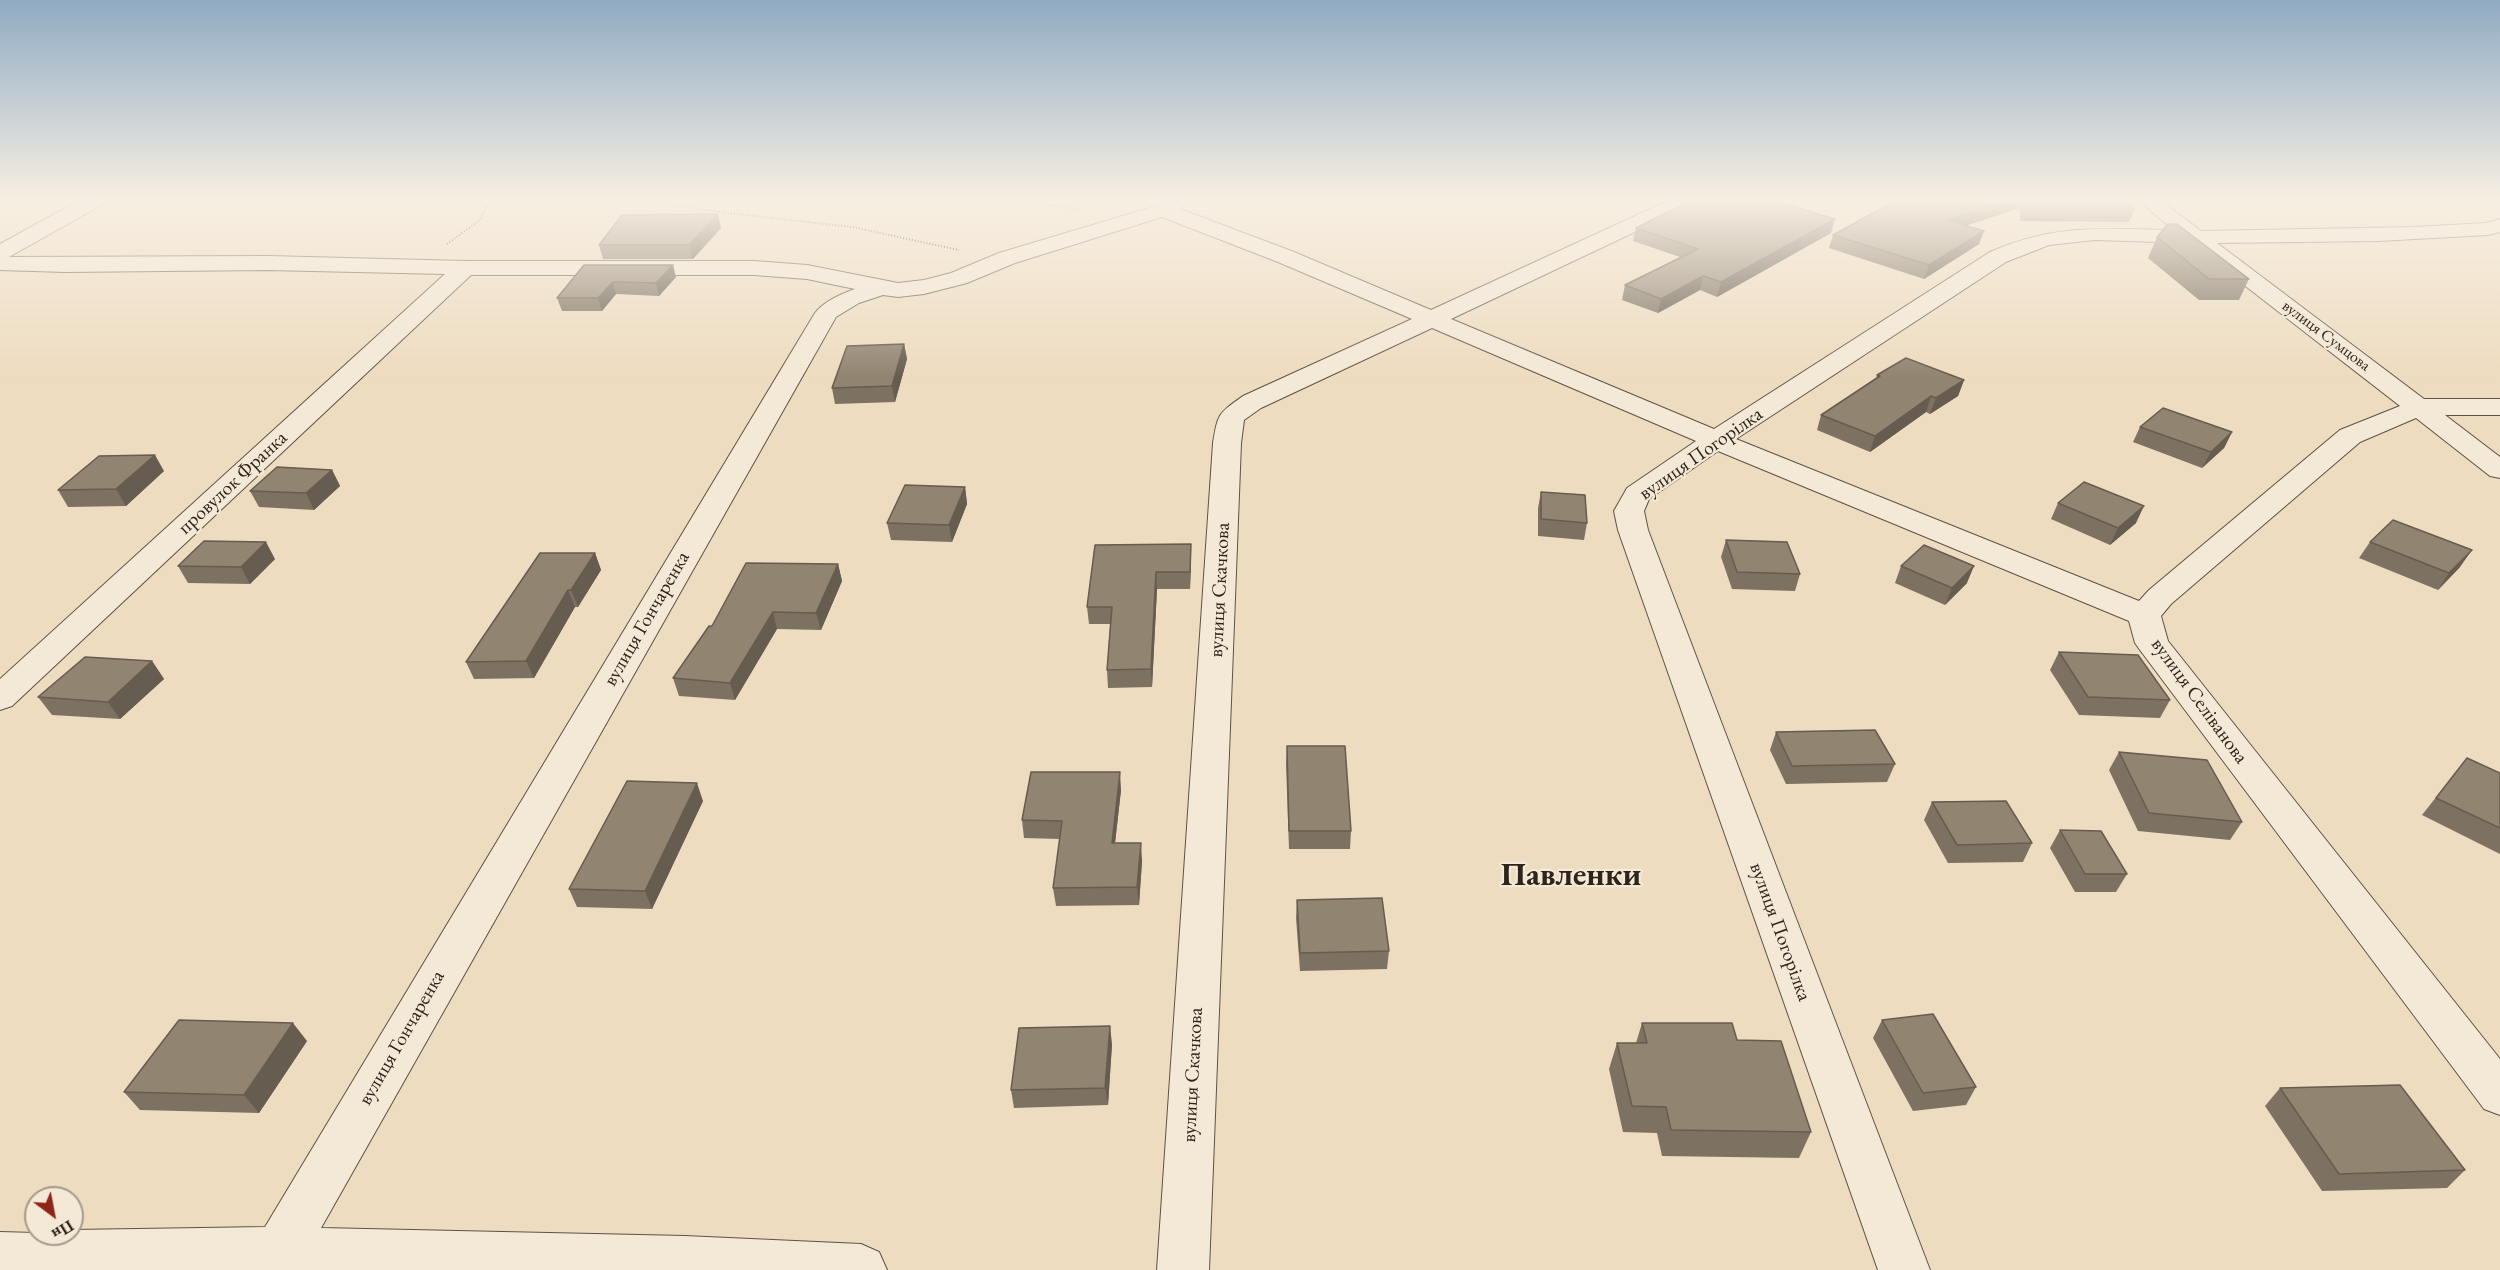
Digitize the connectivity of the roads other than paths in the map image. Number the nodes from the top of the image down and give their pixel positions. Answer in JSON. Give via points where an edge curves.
{"nodes":[{"id":1,"x":1006,"y":258,"type":"edge"},
{"id":2,"x":1289,"y":258,"type":"edge"},
{"id":3,"x":1564,"y":258,"type":"edge"},
{"id":4,"x":2001,"y":258,"type":"edge"},
{"id":5,"x":2222,"y":258,"type":"edge"},
{"id":6,"x":0,"y":263,"type":"edge"},
{"id":7,"x":452,"y":267,"type":"junction"},
{"id":8,"x":882,"y":288,"type":"junction"},
{"id":9,"x":1431,"y":321,"type":"junction"},
{"id":10,"x":2420,"y":407,"type":"junction"},
{"id":11,"x":2500,"y":407,"type":"edge"},
{"id":12,"x":1716,"y":440,"type":"junction"},
{"id":13,"x":2500,"y":470,"type":"edge"},
{"id":14,"x":2144,"y":615,"type":"junction"},
{"id":15,"x":0,"y":698,"type":"edge"},
{"id":16,"x":2500,"y":1094,"type":"edge"},
{"id":17,"x":0,"y":1257,"type":"edge"},
{"id":18,"x":272,"y":1261,"type":"edge"},
{"id":19,"x":684,"y":1265,"type":"edge"},
{"id":20,"x":861,"y":1270,"type":"edge"},
{"id":21,"x":1183,"y":1270,"type":"edge"},
{"id":22,"x":1904,"y":1270,"type":"edge"}],
"edges":[{"from":1,"to":8,"type":"street","name":"вулиця Гончаренка","via":[[959,278],[924,287]]},
{"from":2,"to":9,"type":"street"},
{"from":3,"to":9,"type":"street","name":"вулиця Скачкова"},
{"from":4,"to":12,"type":"street","name":"вулиця Погорілка"},
{"from":5,"to":10,"type":"street","name":"вулиця Сумцова"},
{"from":6,"to":7,"type":"street"},
{"from":7,"to":8,"type":"street","via":[[783,269]]},
{"from":7,"to":15,"type":"street","name":"провулок Франка"},
{"from":8,"to":18,"type":"street","name":"вулиця Гончаренка","via":[[851,298],[827,313],[811,337]]},
{"from":9,"to":12,"type":"street"},
{"from":9,"to":21,"type":"street","name":"вулиця Скачкова","via":[[1252,402],[1231,417]]},
{"from":10,"to":11,"type":"street","name":"вулиця Селіванова"},
{"from":10,"to":13,"type":"street","name":"вулиця Сумцова"},
{"from":10,"to":14,"type":"street","name":"вулиця Селіванова","via":[[2350,436],[2160,597]]},
{"from":12,"to":14,"type":"street"},
{"from":12,"to":22,"type":"street","name":"вулиця Погорілка","via":[[1637,494],[1629,511],[1633,530]]},
{"from":14,"to":16,"type":"street","name":"вулиця Селіванова","via":[[2152,643]]},
{"from":17,"to":18,"type":"street"},
{"from":18,"to":19,"type":"street"},
{"from":19,"to":20,"type":"street"}]}
